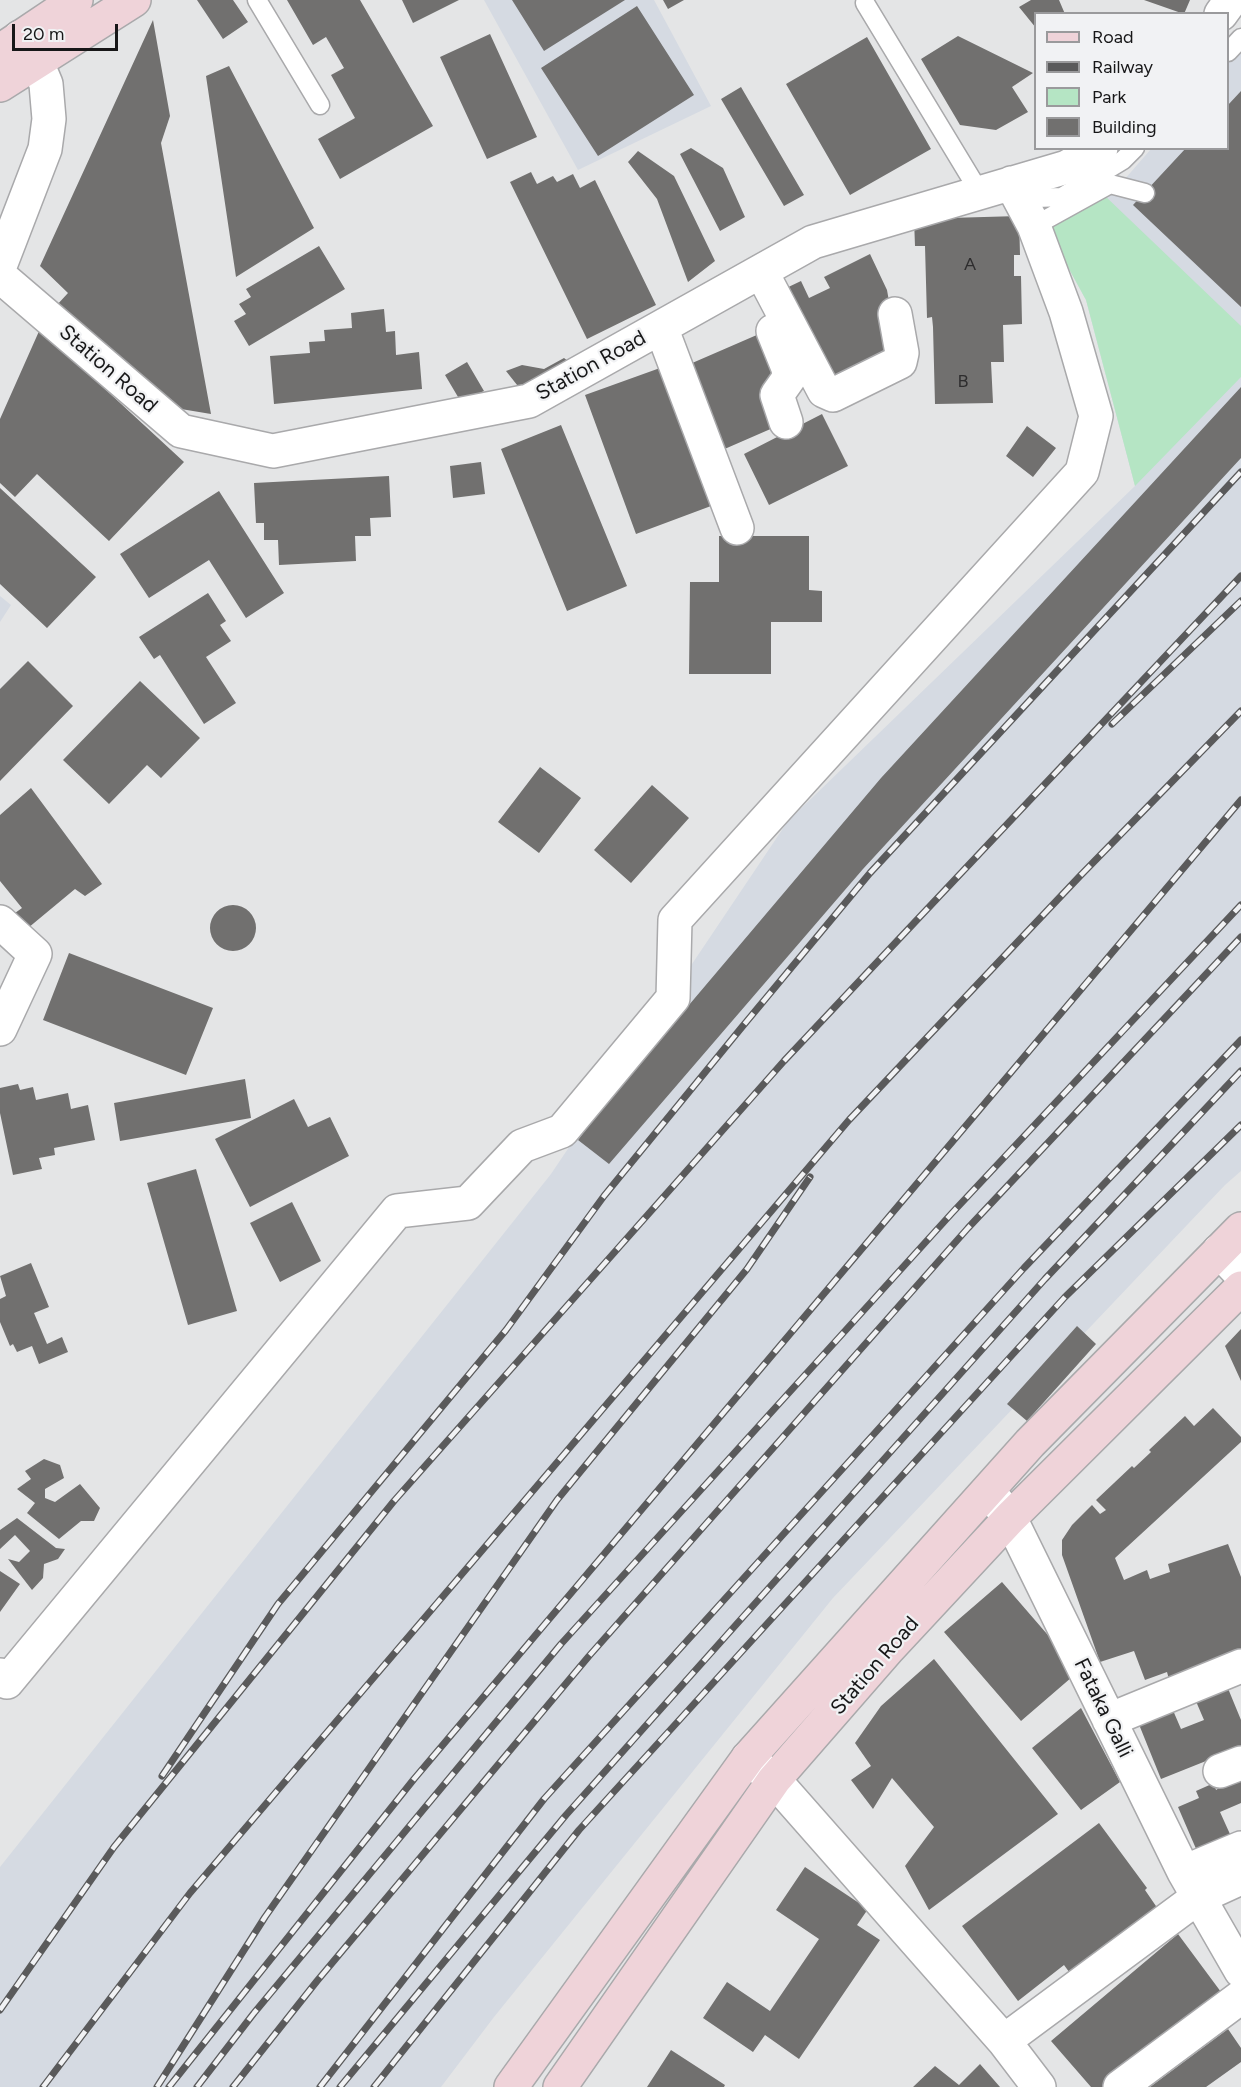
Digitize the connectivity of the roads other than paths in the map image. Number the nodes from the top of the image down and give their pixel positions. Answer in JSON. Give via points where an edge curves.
{"nodes":[{"id":1,"x":76,"y":0,"type":"edge"},
{"id":2,"x":134,"y":0,"type":"edge"},
{"id":3,"x":257,"y":0,"type":"edge"},
{"id":4,"x":864,"y":3,"type":"dead end"},
{"id":5,"x":1241,"y":38,"type":"edge"},
{"id":6,"x":19,"y":50,"type":"edge"},
{"id":7,"x":1229,"y":50,"type":"edge"},
{"id":8,"x":0,"y":85,"type":"edge"},
{"id":9,"x":320,"y":105,"type":"dead end"},
{"id":10,"x":1097,"y":150,"type":"edge"},
{"id":11,"x":1133,"y":150,"type":"edge"},
{"id":12,"x":1011,"y":183,"type":"junction"},
{"id":13,"x":980,"y":193,"type":"junction"},
{"id":14,"x":1144,"y":193,"type":"dead end"},
{"id":15,"x":1034,"y":226,"type":"junction"},
{"id":16,"x":0,"y":266,"type":"edge"},
{"id":17,"x":756,"y":274,"type":"junction"},
{"id":18,"x":0,"y":276,"type":"edge"},
{"id":19,"x":895,"y":314,"type":"dead end"},
{"id":20,"x":661,"y":327,"type":"junction"},
{"id":21,"x":786,"y":422,"type":"dead end"},
{"id":22,"x":737,"y":528,"type":"dead end"},
{"id":23,"x":0,"y":922,"type":"edge"},
{"id":24,"x":0,"y":1029,"type":"edge"},
{"id":25,"x":1234,"y":1251,"type":"edge"},
{"id":26,"x":1241,"y":1288,"type":"edge"},
{"id":27,"x":1094,"y":1378,"type":"junction"},
{"id":28,"x":1124,"y":1404,"type":"junction"},
{"id":29,"x":987,"y":1490,"type":"junction"},
{"id":30,"x":1010,"y":1518,"type":"junction"},
{"id":31,"x":864,"y":1625,"type":"junction"},
{"id":32,"x":889,"y":1648,"type":"junction"},
{"id":33,"x":1241,"y":1666,"type":"edge"},
{"id":34,"x":0,"y":1676,"type":"edge"},
{"id":35,"x":1109,"y":1720,"type":"junction"},
{"id":36,"x":748,"y":1758,"type":"junction"},
{"id":37,"x":774,"y":1780,"type":"junction"},
{"id":38,"x":1241,"y":1848,"type":"edge"},
{"id":39,"x":1241,"y":1878,"type":"edge"},
{"id":40,"x":1191,"y":1885,"type":"junction"},
{"id":41,"x":624,"y":1928,"type":"junction"},
{"id":42,"x":656,"y":1950,"type":"junction"},
{"id":43,"x":1241,"y":1971,"type":"edge"},
{"id":44,"x":1241,"y":1997,"type":"edge"},
{"id":45,"x":1004,"y":2041,"type":"junction"},
{"id":46,"x":511,"y":2087,"type":"edge"},
{"id":47,"x":560,"y":2087,"type":"edge"},
{"id":48,"x":1040,"y":2087,"type":"edge"},
{"id":49,"x":1120,"y":2087,"type":"edge"}],
"edges":[{"from":1,"to":6,"type":"main road"},
{"from":2,"to":6,"type":"main road"},
{"from":3,"to":9,"type":"lane"},
{"from":4,"to":13,"type":"lane"},
{"from":5,"to":7,"type":"lane"},
{"from":6,"to":8,"type":"main road"},
{"from":6,"to":16,"type":"street","via":[[46,84],[50,119],[45,148]]},
{"from":10,"to":12,"type":"street","name":"Station Road","via":[[1067,167]]},
{"from":11,"to":12,"type":"lane","via":[[1062,197],[1037,198]]},
{"from":12,"to":13,"type":"street","name":"Station Road"},
{"from":12,"to":15,"type":"street"},
{"from":13,"to":17,"type":"street","name":"Station Road","via":[[813,242]]},
{"from":14,"to":15,"type":"lane","via":[[1110,184]]},
{"from":15,"to":34,"type":"street","via":[[1066,312],[1096,416],[1082,472],[675,920],[673,998],[562,1131],[522,1146],[468,1203],[397,1210],[7,1682]]},
{"from":17,"to":19,"type":"street","via":[[824,391],[833,395],[900,362]]},
{"from":17,"to":20,"type":"street","name":"Station Road"},
{"from":17,"to":21,"type":"street","via":[[789,368],[789,378],[777,395]]},
{"from":18,"to":20,"type":"street","name":"Station Road","via":[[181,431],[273,451],[529,401]]},
{"from":20,"to":22,"type":"street"},
{"from":23,"to":24,"type":"street","via":[[35,954]]},
{"from":25,"to":27,"type":"main road"},
{"from":26,"to":28,"type":"main road","name":"Station Road"},
{"from":27,"to":28,"type":"main road"},
{"from":27,"to":29,"type":"main road"},
{"from":28,"to":30,"type":"main road","name":"Station Road"},
{"from":29,"to":30,"type":"street","name":"Fataka Galli"},
{"from":29,"to":31,"type":"main road"},
{"from":30,"to":32,"type":"main road","name":"Station Road"},
{"from":30,"to":35,"type":"street","name":"Fataka Galli"},
{"from":31,"to":32,"type":"main road"},
{"from":31,"to":36,"type":"main road"},
{"from":32,"to":37,"type":"main road","name":"Station Road"},
{"from":33,"to":35,"type":"street"},
{"from":35,"to":40,"type":"street","name":"Fataka Galli"},
{"from":36,"to":37,"type":"street"},
{"from":36,"to":41,"type":"main road"},
{"from":37,"to":42,"type":"main road","name":"Station Road"},
{"from":37,"to":45,"type":"street"},
{"from":38,"to":40,"type":"street"},
{"from":39,"to":40,"type":"street"},
{"from":40,"to":43,"type":"street","name":"Fataka Galli"},
{"from":40,"to":45,"type":"street"},
{"from":41,"to":42,"type":"main road"},
{"from":41,"to":46,"type":"main road"},
{"from":42,"to":47,"type":"main road","name":"Station Road"},
{"from":44,"to":49,"type":"street"},
{"from":45,"to":48,"type":"street"}]}
